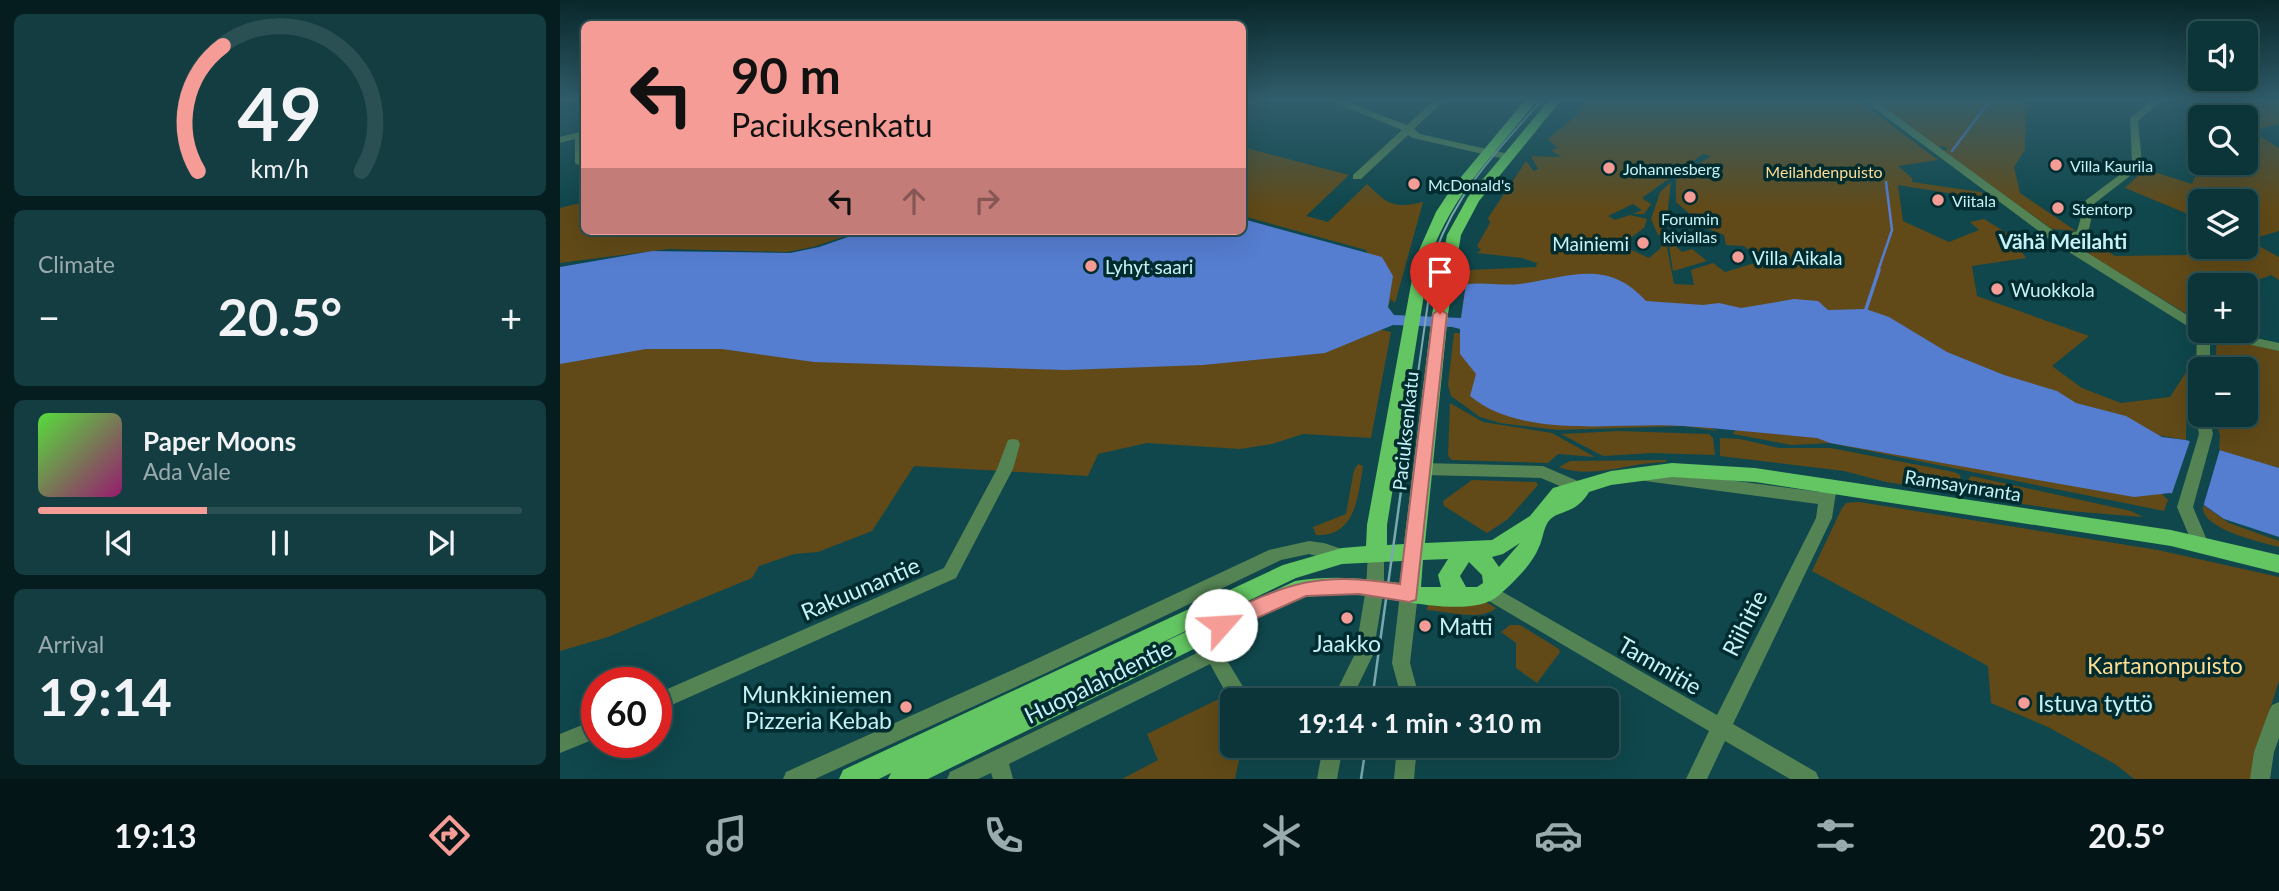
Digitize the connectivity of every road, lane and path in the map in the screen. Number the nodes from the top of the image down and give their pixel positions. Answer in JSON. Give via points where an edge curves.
{"nodes":[{"id":1,"x":580,"y":135,"type":"edge"},
{"id":2,"x":1402,"y":135,"type":"edge"},
{"id":3,"x":1416,"y":135,"type":"edge"},
{"id":4,"x":1500,"y":135,"type":"edge"},
{"id":5,"x":1527,"y":135,"type":"edge"},
{"id":6,"x":1916,"y":135,"type":"edge"},
{"id":7,"x":2134,"y":135,"type":"edge"},
{"id":8,"x":560,"y":140,"type":"edge"},
{"id":9,"x":581,"y":149,"type":"edge"},
{"id":10,"x":1487,"y":150,"type":"junction"},
{"id":11,"x":1511,"y":155,"type":"junction"},
{"id":12,"x":580,"y":163,"type":"dead end"},
{"id":13,"x":1357,"y":177,"type":"dead end"},
{"id":14,"x":2055,"y":239,"type":"junction"},
{"id":15,"x":2188,"y":321,"type":"edge"},
{"id":16,"x":2258,"y":342,"type":"edge"},
{"id":17,"x":2279,"y":347,"type":"edge"},
{"id":18,"x":2205,"y":427,"type":"edge"},
{"id":19,"x":1013,"y":444,"type":"dead end"},
{"id":20,"x":1423,"y":469,"type":"junction"},
{"id":21,"x":1581,"y":489,"type":"junction"},
{"id":22,"x":1828,"y":492,"type":"junction"},
{"id":23,"x":1543,"y":517,"type":"junction"},
{"id":24,"x":2201,"y":545,"type":"junction"},
{"id":25,"x":1415,"y":550,"type":"junction"},
{"id":26,"x":1467,"y":552,"type":"junction"},
{"id":27,"x":1376,"y":553,"type":"junction"},
{"id":28,"x":1342,"y":556,"type":"junction"},
{"id":29,"x":2279,"y":564,"type":"edge"},
{"id":30,"x":1375,"y":588,"type":"junction"},
{"id":31,"x":1491,"y":589,"type":"junction"},
{"id":32,"x":1409,"y":594,"type":"junction"},
{"id":33,"x":1463,"y":597,"type":"junction"},
{"id":34,"x":1244,"y":614,"type":"junction"},
{"id":35,"x":1214,"y":654,"type":"junction"},
{"id":36,"x":1050,"y":662,"type":"junction"},
{"id":37,"x":1090,"y":665,"type":"junction"},
{"id":38,"x":1129,"y":669,"type":"junction"},
{"id":39,"x":1233,"y":688,"type":"edge"},
{"id":40,"x":1345,"y":688,"type":"edge"},
{"id":41,"x":1408,"y":688,"type":"edge"},
{"id":42,"x":672,"y":695,"type":"edge"},
{"id":43,"x":2279,"y":711,"type":"edge"},
{"id":44,"x":1719,"y":728,"type":"junction"},
{"id":45,"x":581,"y":735,"type":"edge"},
{"id":46,"x":560,"y":745,"type":"edge"},
{"id":47,"x":1331,"y":758,"type":"edge"},
{"id":48,"x":1406,"y":758,"type":"edge"},
{"id":49,"x":1000,"y":769,"type":"edge"},
{"id":50,"x":793,"y":779,"type":"edge"},
{"id":51,"x":852,"y":779,"type":"edge"},
{"id":52,"x":901,"y":779,"type":"edge"},
{"id":53,"x":957,"y":779,"type":"edge"},
{"id":54,"x":1327,"y":779,"type":"edge"},
{"id":55,"x":1404,"y":779,"type":"edge"},
{"id":56,"x":1696,"y":779,"type":"edge"},
{"id":57,"x":1809,"y":779,"type":"edge"},
{"id":58,"x":2260,"y":779,"type":"edge"}],
"edges":[{"from":1,"to":8,"type":"street"},
{"from":2,"to":13,"type":"street"},
{"from":3,"to":10,"type":"street"},
{"from":4,"to":10,"type":"main road","name":"Paciuksenkatu"},
{"from":5,"to":11,"type":"main road","name":"Paciuksenkatu"},
{"from":6,"to":14,"type":"street"},
{"from":7,"to":14,"type":"street","via":[[2137,163],[2129,175],[2096,194],[2086,228]]},
{"from":9,"to":12,"type":"street"},
{"from":10,"to":11,"type":"street"},
{"from":10,"to":27,"type":"main road","name":"Paciuksenkatu","via":[[1450,196],[1423,257],[1376,530]]},
{"from":11,"to":20,"type":"main road","name":"Paciuksenkatu","via":[[1473,200],[1454,235],[1439,321]]},
{"from":14,"to":15,"type":"street"},
{"from":16,"to":17,"type":"street"},
{"from":18,"to":24,"type":"street","via":[[2185,501],[2187,517]]},
{"from":19,"to":42,"type":"street","name":"Rakuunantie","via":[[1005,469],[950,573]]},
{"from":20,"to":21,"type":"street","via":[[1543,472]]},
{"from":20,"to":25,"type":"main road","name":"Paciuksenkatu"},
{"from":21,"to":22,"type":"main road","name":"Ramsaynranta","via":[[1637,473],[1724,472]]},
{"from":21,"to":23,"type":"main road","name":"Ramsaynranta","via":[[1577,499]]},
{"from":22,"to":24,"type":"main road","name":"Ramsaynranta"},
{"from":22,"to":44,"type":"street","name":"Riihitie","via":[[1824,518]]},
{"from":23,"to":26,"type":"main road","name":"Ramsaynranta","via":[[1506,545]]},
{"from":23,"to":31,"type":"main road","via":[[1529,547]]},
{"from":24,"to":29,"type":"main road","name":"Ramsaynranta"},
{"from":25,"to":26,"type":"main road","name":"Ramsaynranta"},
{"from":25,"to":27,"type":"main road","name":"Huopalahdentie"},
{"from":25,"to":32,"type":"main road","name":"Paciuksenkatu"},
{"from":26,"to":31,"type":"main road","via":[[1489,567],[1494,578]]},
{"from":26,"to":33,"type":"main road","via":[[1449,575],[1452,588]]},
{"from":27,"to":28,"type":"main road","name":"Huopalahdentie"},
{"from":27,"to":30,"type":"street","name":"Paciuksenkatu"},
{"from":28,"to":36,"type":"street","name":"Huopalahdentie","via":[[1316,545],[1275,555]]},
{"from":28,"to":37,"type":"main road","name":"Huopalahdentie","via":[[1283,575]]},
{"from":30,"to":32,"type":"main road","name":"Huopalahdentie"},
{"from":30,"to":34,"type":"main road","name":"Huopalahdentie","via":[[1306,588]]},
{"from":30,"to":40,"type":"street","name":"Paciuksenkatu","via":[[1364,655]]},
{"from":31,"to":33,"type":"main road"},
{"from":31,"to":44,"type":"street","name":"Tammitie"},
{"from":32,"to":33,"type":"main road"},
{"from":32,"to":41,"type":"street","via":[[1401,663]]},
{"from":34,"to":35,"type":"street","name":"Huopalahdentie","via":[[1235,643]]},
{"from":34,"to":38,"type":"main road","name":"Huopalahdentie"},
{"from":35,"to":39,"type":"street"},
{"from":35,"to":49,"type":"street","name":"Huopalahdentie"},
{"from":36,"to":37,"type":"street","name":"Huopalahdentie"},
{"from":36,"to":50,"type":"street","name":"Huopalahdentie"},
{"from":37,"to":38,"type":"street","name":"Huopalahdentie"},
{"from":37,"to":51,"type":"main road","name":"Huopalahdentie"},
{"from":38,"to":52,"type":"main road","name":"Huopalahdentie"},
{"from":43,"to":58,"type":"street"},
{"from":44,"to":56,"type":"street","name":"Riihitie"},
{"from":44,"to":57,"type":"street","name":"Tammitie"},
{"from":45,"to":46,"type":"street"},
{"from":47,"to":54,"type":"street"},
{"from":48,"to":55,"type":"street"},
{"from":49,"to":53,"type":"street","name":"Huopalahdentie"}]}
